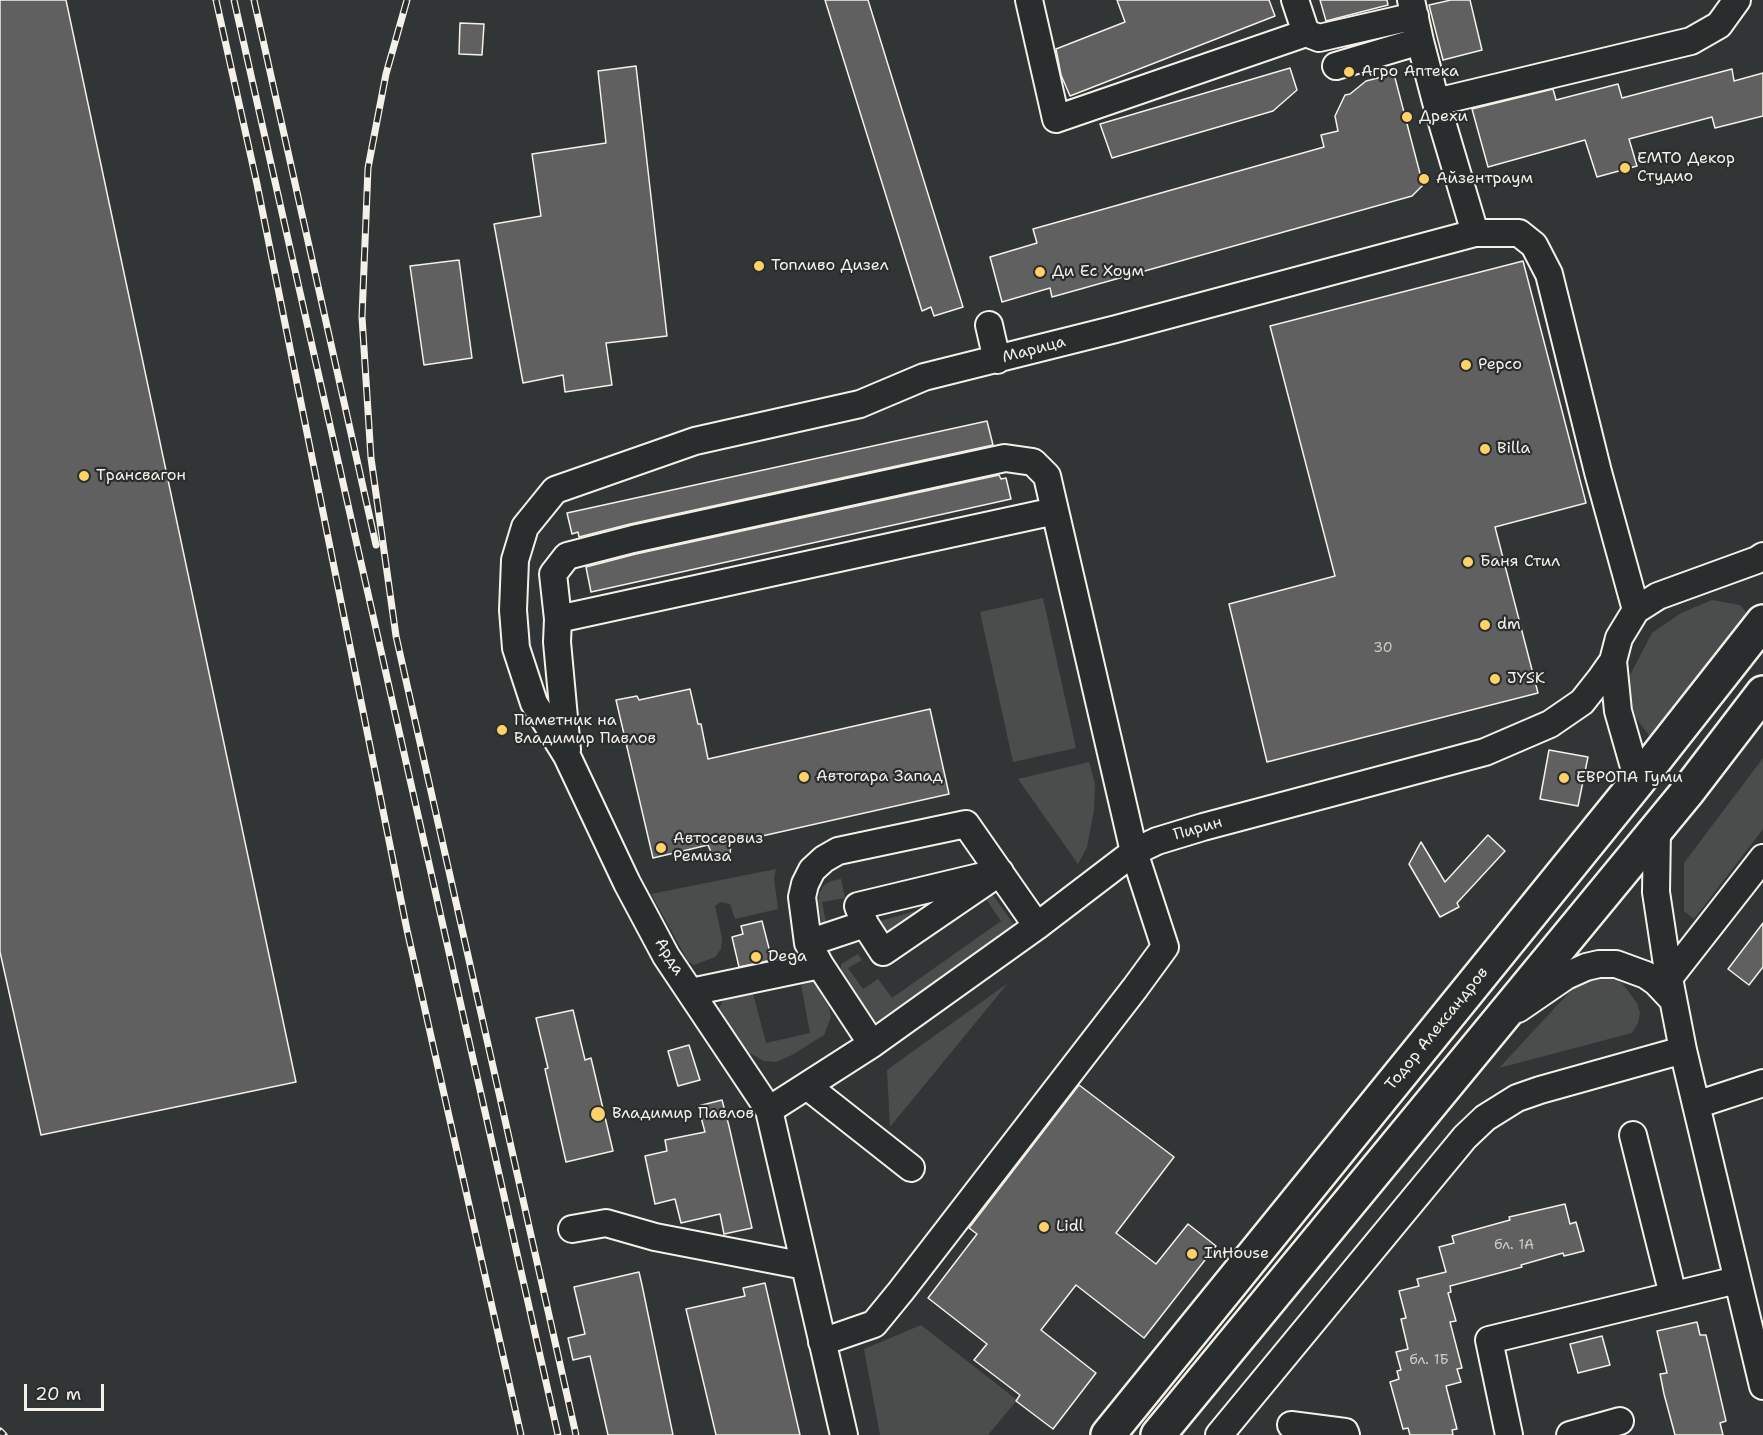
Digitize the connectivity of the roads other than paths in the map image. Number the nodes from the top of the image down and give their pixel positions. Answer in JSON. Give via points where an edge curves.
{"nodes":[{"id":1,"x":1029,"y":0,"type":"edge"},
{"id":2,"x":1295,"y":0,"type":"edge"},
{"id":3,"x":1737,"y":0,"type":"edge"},
{"id":4,"x":1413,"y":8,"type":"edge"},
{"id":5,"x":1306,"y":33,"type":"junction"},
{"id":6,"x":1420,"y":41,"type":"junction"},
{"id":7,"x":1336,"y":66,"type":"dead end"},
{"id":8,"x":1436,"y":102,"type":"junction"},
{"id":9,"x":1475,"y":233,"type":"junction"},
{"id":10,"x":989,"y":325,"type":"dead end"},
{"id":11,"x":997,"y":360,"type":"junction"},
{"id":12,"x":555,"y":490,"type":"joint"},
{"id":13,"x":1055,"y":510,"type":"junction"},
{"id":14,"x":1763,"y":556,"type":"edge"},
{"id":15,"x":1636,"y":610,"type":"junction"},
{"id":16,"x":558,"y":619,"type":"junction"},
{"id":17,"x":1763,"y":622,"type":"edge"},
{"id":18,"x":1612,"y":661,"type":"junction"},
{"id":19,"x":1763,"y":693,"type":"edge"},
{"id":20,"x":567,"y":756,"type":"junction"},
{"id":21,"x":1638,"y":781,"type":"junction"},
{"id":22,"x":1657,"y":830,"type":"junction"},
{"id":23,"x":1134,"y":852,"type":"junction"},
{"id":24,"x":1763,"y":858,"type":"edge"},
{"id":25,"x":1000,"y":872,"type":"junction"},
{"id":26,"x":865,"y":924,"type":"junction"},
{"id":27,"x":1037,"y":926,"type":"junction"},
{"id":28,"x":814,"y":954,"type":"junction"},
{"id":29,"x":1671,"y":989,"type":"junction"},
{"id":30,"x":691,"y":992,"type":"junction"},
{"id":31,"x":1496,"y":1025,"type":"junction"},
{"id":32,"x":872,"y":1044,"type":"junction"},
{"id":33,"x":1683,"y":1050,"type":"junction"},
{"id":34,"x":1763,"y":1083,"type":"edge"},
{"id":35,"x":807,"y":1086,"type":"junction"},
{"id":36,"x":1696,"y":1105,"type":"junction"},
{"id":37,"x":769,"y":1110,"type":"junction"},
{"id":38,"x":1633,"y":1135,"type":"dead end"},
{"id":39,"x":911,"y":1168,"type":"dead end"},
{"id":40,"x":572,"y":1230,"type":"dead end"},
{"id":41,"x":805,"y":1266,"type":"junction"},
{"id":42,"x":1737,"y":1280,"type":"junction"},
{"id":43,"x":1673,"y":1295,"type":"junction"},
{"id":44,"x":822,"y":1342,"type":"junction"},
{"id":45,"x":1762,"y":1382,"type":"edge"},
{"id":46,"x":1620,"y":1421,"type":"dead end"},
{"id":47,"x":1290,"y":1425,"type":"dead end"},
{"id":48,"x":1161,"y":1432,"type":"edge"},
{"id":49,"x":844,"y":1435,"type":"edge"},
{"id":50,"x":1108,"y":1435,"type":"edge"},
{"id":51,"x":1219,"y":1435,"type":"edge"},
{"id":52,"x":1346,"y":1435,"type":"edge"},
{"id":53,"x":1509,"y":1435,"type":"edge"},
{"id":54,"x":1570,"y":1435,"type":"edge"}],
"edges":[{"from":1,"to":5,"type":"street","via":[[1056,118]]},
{"from":2,"to":5,"type":"street"},
{"from":3,"to":8,"type":"street","via":[[1719,25],[1691,40]]},
{"from":4,"to":5,"type":"street","via":[[1318,38]]},
{"from":4,"to":6,"type":"street"},
{"from":6,"to":7,"type":"street"},
{"from":6,"to":8,"type":"street"},
{"from":8,"to":9,"type":"street"},
{"from":9,"to":11,"type":"street","name":"Марица"},
{"from":9,"to":15,"type":"street","name":"Марица","via":[[1519,232],[1534,246],[1549,274]]},
{"from":10,"to":11,"type":"street"},
{"from":11,"to":12,"type":"street","name":"Марица","via":[[924,377],[860,404],[695,441]]},
{"from":12,"to":20,"type":"street","name":"Арда","via":[[525,527],[515,560],[513,610],[516,648],[534,703]]},
{"from":13,"to":16,"type":"street"},
{"from":13,"to":16,"type":"street","via":[[1047,476],[1033,462],[1005,458],[714,521],[567,556],[553,574]]},
{"from":13,"to":23,"type":"street"},
{"from":14,"to":15,"type":"street","via":[[1658,596]]},
{"from":15,"to":18,"type":"street","name":"Пирин","via":[[1619,638]]},
{"from":16,"to":20,"type":"street"},
{"from":17,"to":21,"type":"main road","name":"Тодор Александров"},
{"from":18,"to":21,"type":"street","via":[[1618,711]]},
{"from":18,"to":23,"type":"street","name":"Пирин","via":[[1582,702],[1550,724],[1485,752],[1203,827]]},
{"from":19,"to":22,"type":"main road"},
{"from":20,"to":30,"type":"street","name":"Арда","via":[[627,883],[666,956]]},
{"from":21,"to":50,"type":"main road","name":"Тодор Александров"},
{"from":22,"to":29,"type":"street","via":[[1656,892]]},
{"from":22,"to":31,"type":"main road"},
{"from":23,"to":27,"type":"street","name":"Пирин"},
{"from":23,"to":44,"type":"street","via":[[1165,947],[874,1324]]},
{"from":24,"to":29,"type":"street"},
{"from":25,"to":26,"type":"street","via":[[858,906]]},
{"from":25,"to":26,"type":"street","via":[[884,952]]},
{"from":25,"to":27,"type":"street"},
{"from":25,"to":28,"type":"street","via":[[966,824],[838,851],[812,870],[805,884],[802,897]]},
{"from":26,"to":28,"type":"street"},
{"from":27,"to":32,"type":"street","name":"Пирин"},
{"from":28,"to":30,"type":"street"},
{"from":28,"to":32,"type":"street"},
{"from":29,"to":31,"type":"street","via":[[1617,964],[1599,964],[1566,976]]},
{"from":29,"to":33,"type":"street"},
{"from":30,"to":37,"type":"street","name":"Арда"},
{"from":31,"to":48,"type":"main road"},
{"from":32,"to":35,"type":"street","name":"Пирин"},
{"from":33,"to":36,"type":"street"},
{"from":33,"to":51,"type":"street","via":[[1540,1090],[1517,1098],[1485,1118],[1465,1137]]},
{"from":34,"to":36,"type":"street"},
{"from":35,"to":37,"type":"street","name":"Пирин"},
{"from":35,"to":39,"type":"street"},
{"from":36,"to":42,"type":"street"},
{"from":37,"to":41,"type":"street","name":"Арда"},
{"from":38,"to":43,"type":"street"},
{"from":40,"to":41,"type":"street","via":[[606,1223],[655,1238]]},
{"from":41,"to":44,"type":"street","name":"Арда"},
{"from":42,"to":43,"type":"street"},
{"from":42,"to":45,"type":"street"},
{"from":43,"to":53,"type":"street","via":[[1489,1340]]},
{"from":44,"to":49,"type":"street","name":"Арда"},
{"from":46,"to":54,"type":"street"},
{"from":47,"to":52,"type":"street"}]}
